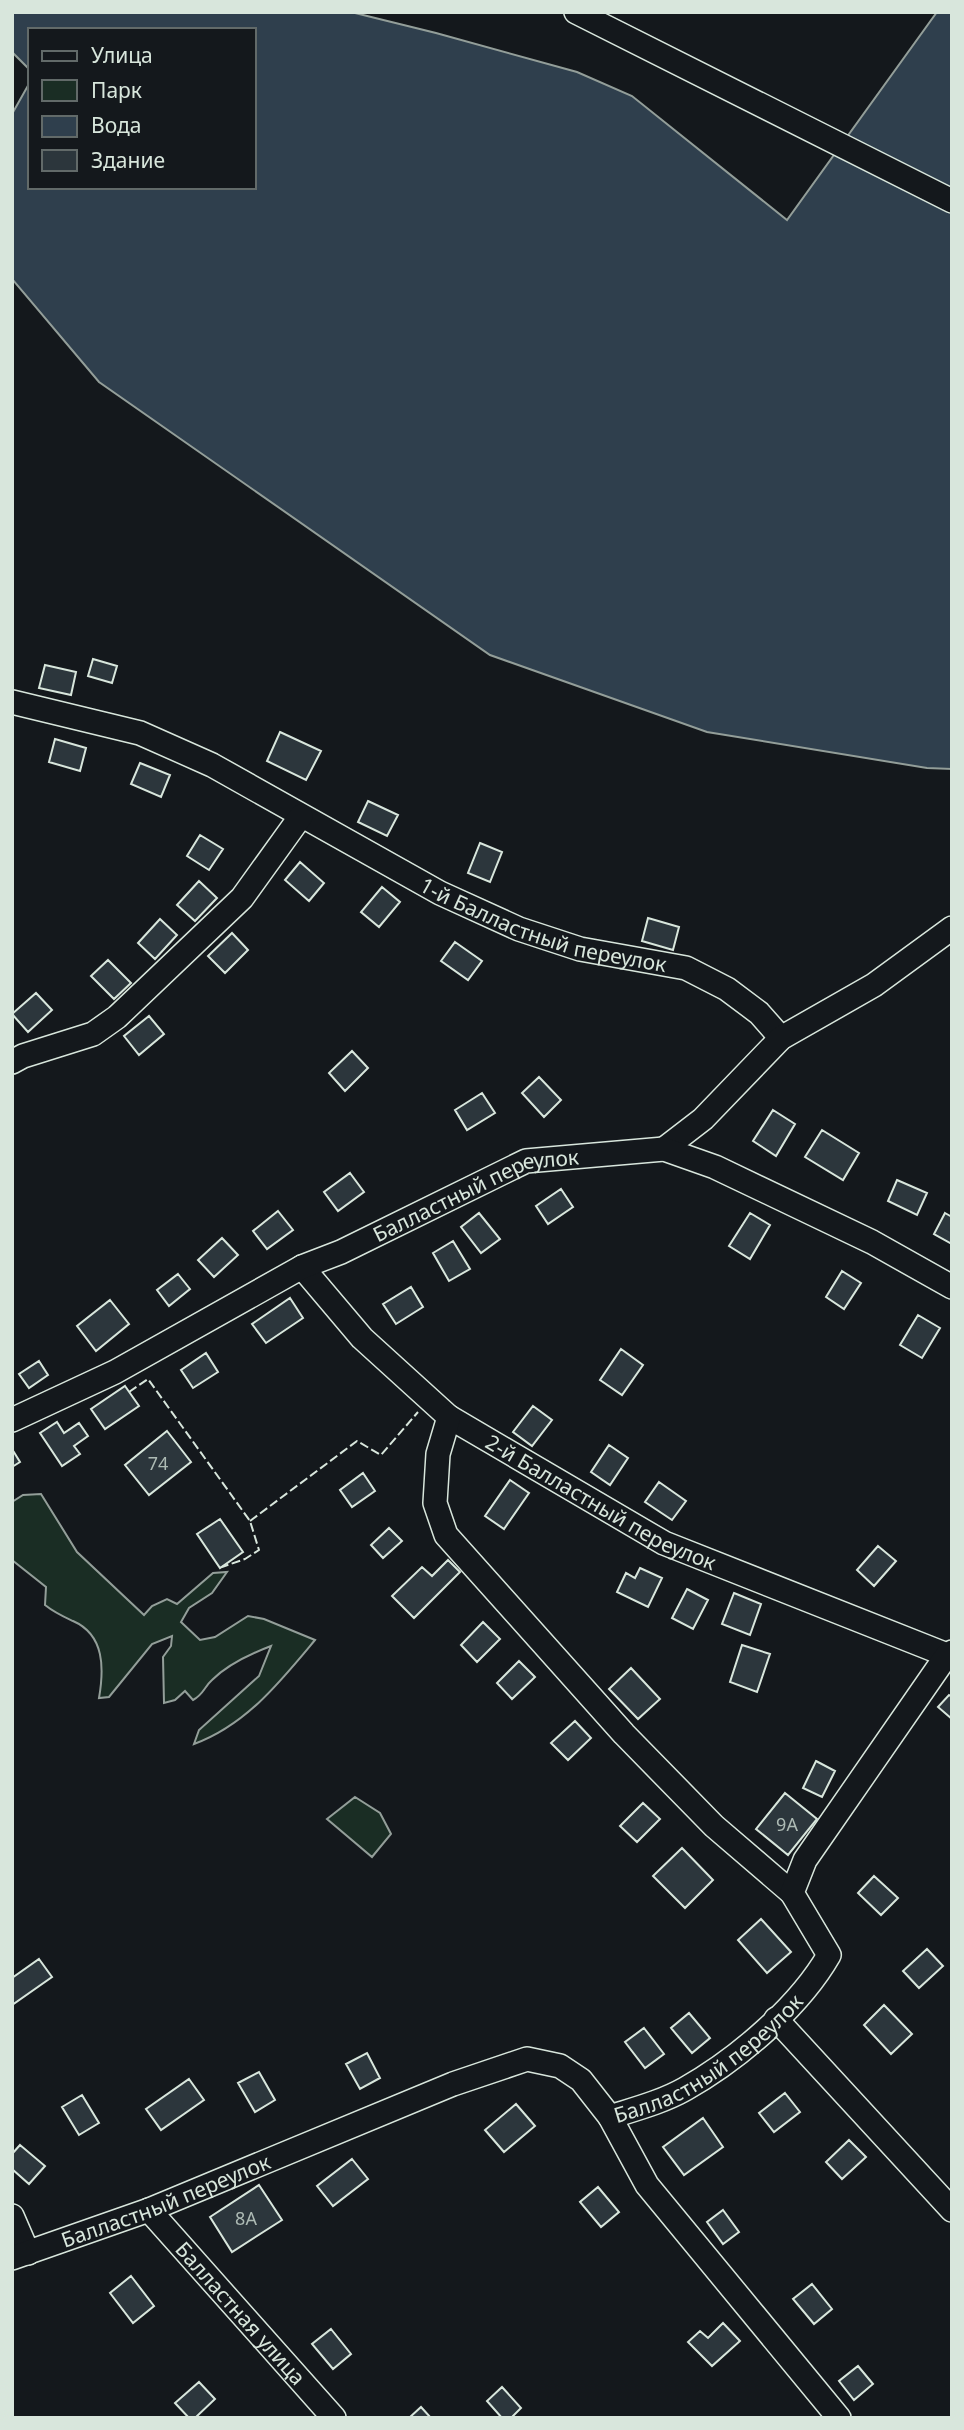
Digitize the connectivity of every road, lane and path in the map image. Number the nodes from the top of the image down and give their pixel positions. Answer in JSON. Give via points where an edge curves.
{"nodes":[{"id":1,"x":576,"y":12,"type":"edge"},
{"id":2,"x":952,"y":201,"type":"edge"},
{"id":3,"x":12,"y":702,"type":"edge"},
{"id":4,"x":301,"y":816,"type":"junction"},
{"id":5,"x":952,"y":928,"type":"edge"},
{"id":6,"x":781,"y":1038,"type":"junction"},
{"id":7,"x":12,"y":1062,"type":"edge"},
{"id":8,"x":664,"y":1150,"type":"junction"},
{"id":9,"x":302,"y":1267,"type":"junction"},
{"id":10,"x":952,"y":1287,"type":"edge"},
{"id":11,"x":449,"y":1416,"type":"junction"},
{"id":12,"x":12,"y":1420,"type":"edge"},
{"id":13,"x":949,"y":1654,"type":"edge"},
{"id":14,"x":792,"y":1893,"type":"junction"},
{"id":15,"x":776,"y":2019,"type":"junction"},
{"id":16,"x":610,"y":2117,"type":"junction"},
{"id":17,"x":149,"y":2210,"type":"junction"},
{"id":18,"x":952,"y":2210,"type":"edge"},
{"id":19,"x":12,"y":2216,"type":"edge"},
{"id":20,"x":20,"y":2255,"type":"edge"},
{"id":21,"x":334,"y":2418,"type":"edge"},
{"id":22,"x":839,"y":2418,"type":"edge"}],
"edges":[{"from":1,"to":2,"type":"street"},
{"from":3,"to":4,"type":"street","name":"1-й Балластный переулок","via":[[140,733],[212,765]]},
{"from":4,"to":6,"type":"street","name":"1-й Балластный переулок","via":[[440,893],[519,929],[580,949],[686,968],[738,997]]},
{"from":4,"to":7,"type":"street","via":[[242,898],[117,1017],[93,1034]]},
{"from":5,"to":6,"type":"street","via":[[874,985]]},
{"from":6,"to":8,"type":"street","via":[[703,1119]]},
{"from":8,"to":9,"type":"street","name":"Балластный переулок","via":[[526,1161]]},
{"from":8,"to":10,"type":"street","name":"Балластный переулок","via":[[715,1167],[872,1242]]},
{"from":9,"to":11,"type":"street","name":"2-й Балластный переулок","via":[[362,1338]]},
{"from":9,"to":12,"type":"street","name":"Балластный переулок","via":[[116,1372]]},
{"from":11,"to":13,"type":"street","name":"2-й Балластный переулок","via":[[664,1543]]},
{"from":11,"to":14,"type":"street","via":[[439,1454],[435,1503],[446,1535],[624,1734],[714,1826]]},
{"from":13,"to":14,"type":"street","via":[[813,1844]]},
{"from":14,"to":15,"type":"street","name":"Балластный переулок","via":[[829,1955],[813,1981]]},
{"from":15,"to":16,"type":"street","name":"Балластный переулок","via":[[685,2089]]},
{"from":15,"to":18,"type":"street"},
{"from":16,"to":17,"type":"street","name":"Балластный переулок","via":[[581,2080],[560,2066],[527,2059],[453,2084]]},
{"from":16,"to":22,"type":"street","via":[[647,2185]]},
{"from":17,"to":20,"type":"street","name":"Балластный переулок"},
{"from":17,"to":21,"type":"street","name":"Балластная улица"},
{"from":19,"to":20,"type":"street"}]}
